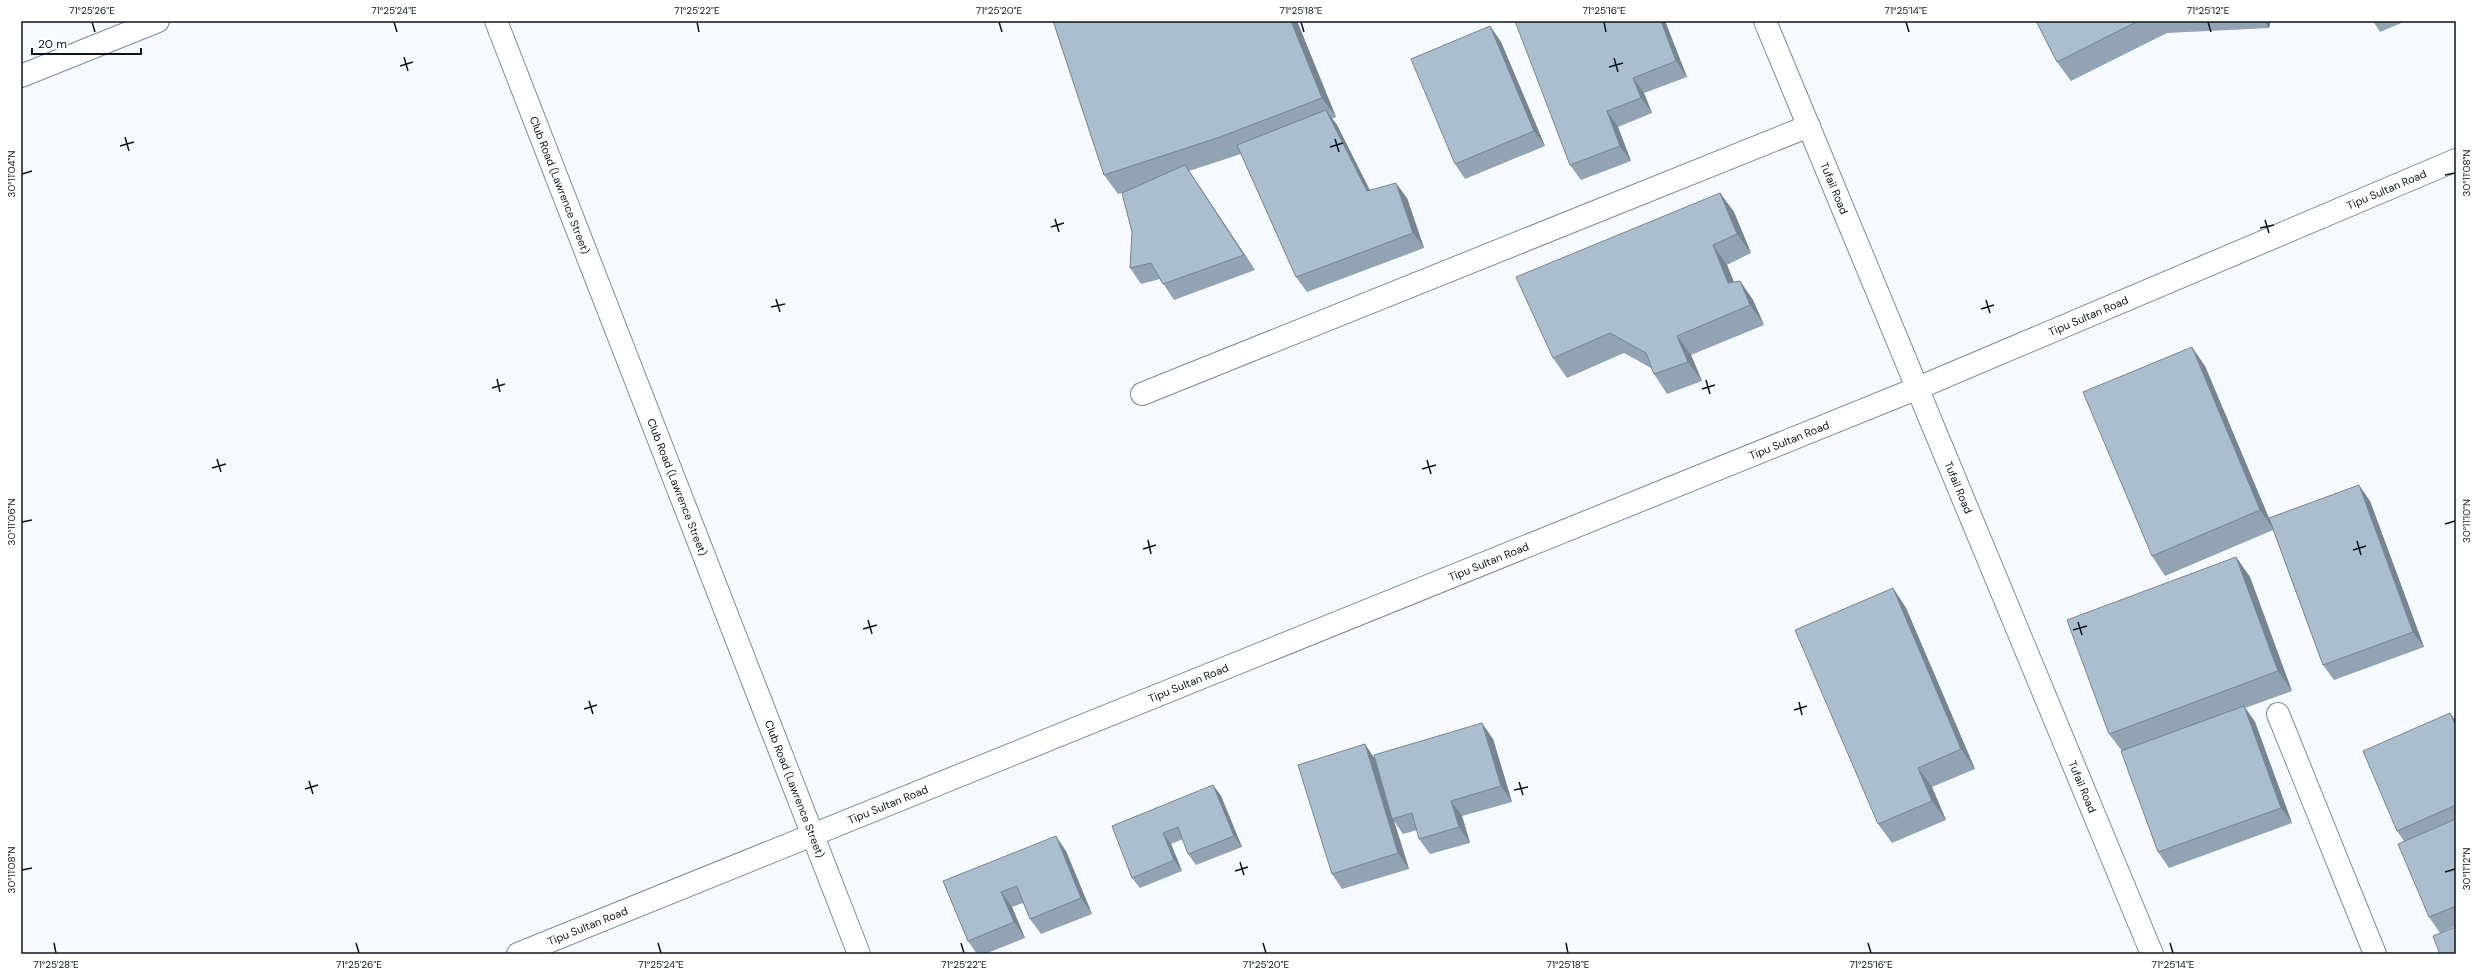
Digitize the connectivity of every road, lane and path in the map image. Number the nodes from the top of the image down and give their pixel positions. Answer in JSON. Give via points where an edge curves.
{"nodes":[{"id":1,"x":158,"y":21,"type":"edge"},
{"id":2,"x":496,"y":21,"type":"edge"},
{"id":3,"x":1765,"y":21,"type":"edge"},
{"id":4,"x":21,"y":76,"type":"edge"},
{"id":5,"x":1809,"y":126,"type":"junction"},
{"id":6,"x":2456,"y":160,"type":"edge"},
{"id":7,"x":1918,"y":388,"type":"junction"},
{"id":8,"x":1142,"y":394,"type":"dead end"},
{"id":9,"x":2278,"y":714,"type":"dead end"},
{"id":10,"x":813,"y":835,"type":"junction"},
{"id":11,"x":518,"y":954,"type":"edge"},
{"id":12,"x":859,"y":954,"type":"edge"},
{"id":13,"x":2152,"y":954,"type":"edge"},
{"id":14,"x":2375,"y":954,"type":"edge"}],
"edges":[{"from":1,"to":4,"type":"street"},
{"from":2,"to":10,"type":"street","name":"Club Road (Lawrence Street)"},
{"from":3,"to":5,"type":"street","name":"Tufail Road"},
{"from":5,"to":7,"type":"street","name":"Tufail Road"},
{"from":5,"to":8,"type":"street"},
{"from":6,"to":7,"type":"street","name":"Tipu Sultan Road"},
{"from":7,"to":10,"type":"street","name":"Tipu Sultan Road"},
{"from":7,"to":13,"type":"street","name":"Tufail Road"},
{"from":9,"to":14,"type":"street"},
{"from":10,"to":11,"type":"street","name":"Tipu Sultan Road"},
{"from":10,"to":12,"type":"street","name":"Club Road (Lawrence Street)"}]}
